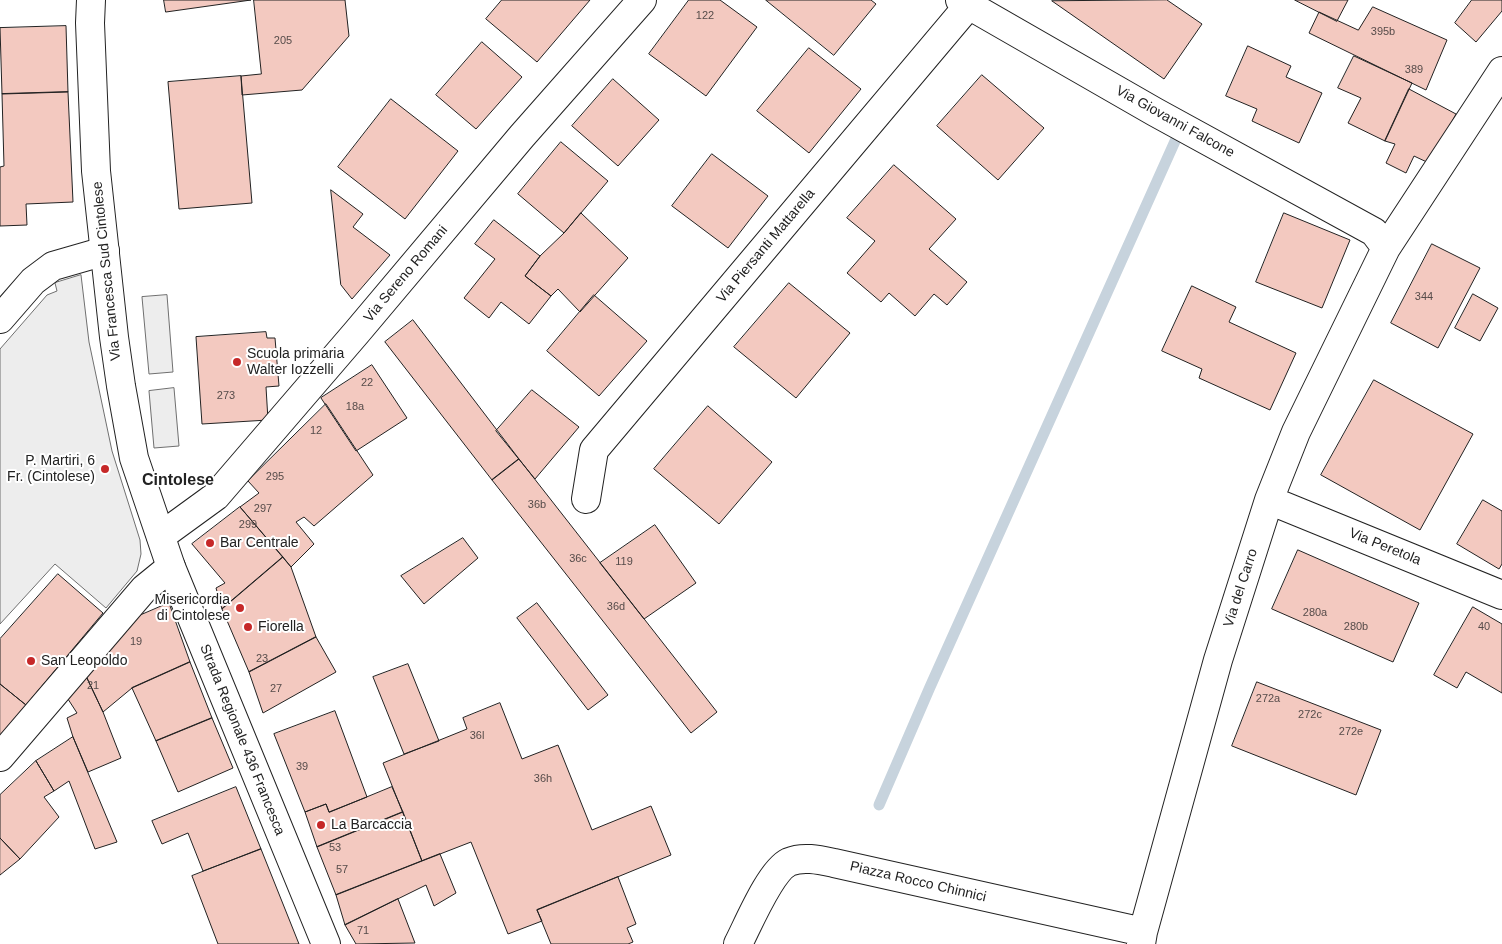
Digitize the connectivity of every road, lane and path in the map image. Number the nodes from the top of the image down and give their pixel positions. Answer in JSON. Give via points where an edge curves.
{"nodes":[{"id":1,"x":91,"y":0,"type":"edge"},
{"id":2,"x":642,"y":0,"type":"edge"},
{"id":3,"x":967,"y":2,"type":"edge"},
{"id":4,"x":1502,"y":71,"type":"edge"},
{"id":5,"x":1386,"y":248,"type":"junction"},
{"id":6,"x":105,"y":251,"type":"junction"},
{"id":7,"x":0,"y":319,"type":"edge"},
{"id":8,"x":586,"y":499,"type":"dead end"},
{"id":9,"x":1269,"y":500,"type":"junction"},
{"id":10,"x":160,"y":536,"type":"junction"},
{"id":11,"x":172,"y":566,"type":"junction"},
{"id":12,"x":1502,"y":595,"type":"edge"},
{"id":13,"x":0,"y":757,"type":"edge"},
{"id":14,"x":1142,"y":938,"type":"edge"},
{"id":15,"x":326,"y":944,"type":"edge"},
{"id":16,"x":738,"y":944,"type":"edge"}],
"edges":[{"from":1,"to":6,"type":"street","name":"Via Francesca Sud Cintolese","via":[[96,171]]},
{"from":2,"to":10,"type":"street","name":"Via Sereno Romani","via":[[216,496]]},
{"from":3,"to":5,"type":"street","name":"Via Giovanni Falcone","via":[[1155,112],[1374,232]]},
{"from":3,"to":8,"type":"street","name":"Via Piersanti Mattarella","via":[[594,450]]},
{"from":4,"to":5,"type":"street","name":"Via del Carro"},
{"from":5,"to":9,"type":"street","name":"Via del Carro","via":[[1296,432]]},
{"from":6,"to":7,"type":"street","via":[[53,266],[33,281]]},
{"from":6,"to":10,"type":"street","name":"Via Francesca Sud Cintolese","via":[[121,386],[134,458]]},
{"from":9,"to":12,"type":"street","name":"Via Peretola"},
{"from":9,"to":14,"type":"street","name":"Via del Carro","via":[[1218,660]]},
{"from":10,"to":11,"type":"street","name":"Strada Regionale 436 Francesca"},
{"from":11,"to":13,"type":"street","via":[[144,589]]},
{"from":11,"to":15,"type":"street","name":"Strada Regionale 436 Francesca"},
{"from":14,"to":16,"type":"street","name":"Piazza Rocco Chinnici","via":[[834,863],[799,859],[788,862],[777,872]]}]}
